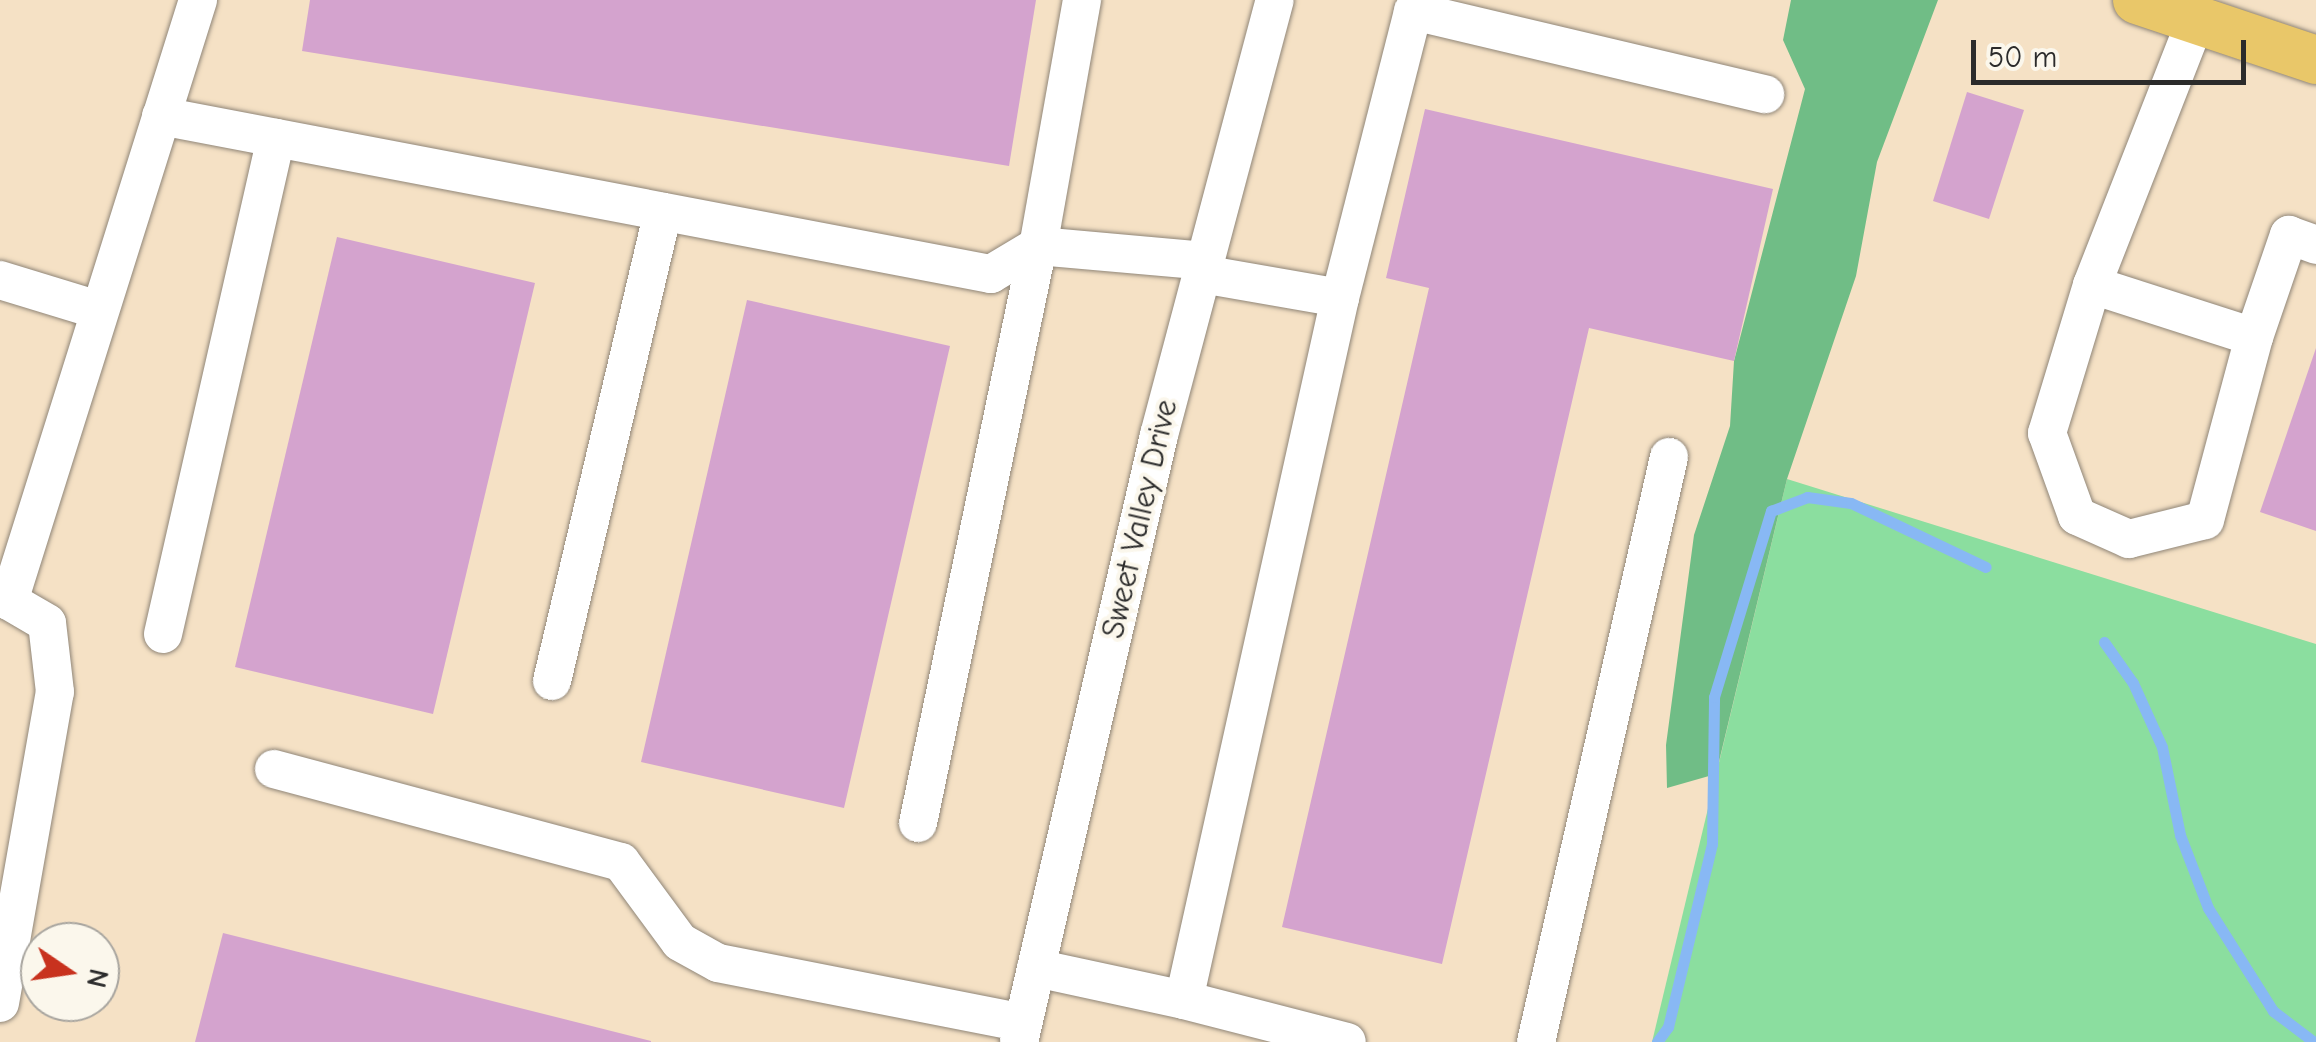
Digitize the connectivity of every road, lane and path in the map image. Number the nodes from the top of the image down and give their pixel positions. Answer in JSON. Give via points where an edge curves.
{"nodes":[{"id":1,"x":198,"y":0,"type":"edge"},
{"id":2,"x":1082,"y":0,"type":"edge"},
{"id":3,"x":1275,"y":0,"type":"edge"},
{"id":4,"x":2136,"y":0,"type":"edge"},
{"id":5,"x":2196,"y":20,"type":"junction"},
{"id":6,"x":2316,"y":60,"type":"edge"},
{"id":7,"x":1765,"y":94,"type":"dead end"},
{"id":8,"x":161,"y":116,"type":"junction"},
{"id":9,"x":276,"y":138,"type":"junction"},
{"id":10,"x":662,"y":212,"type":"junction"},
{"id":11,"x":2316,"y":244,"type":"edge"},
{"id":12,"x":1038,"y":246,"type":"junction"},
{"id":13,"x":1204,"y":268,"type":"junction"},
{"id":14,"x":0,"y":280,"type":"edge"},
{"id":15,"x":2092,"y":285,"type":"junction"},
{"id":16,"x":1340,"y":298,"type":"junction"},
{"id":17,"x":98,"y":310,"type":"junction"},
{"id":18,"x":2254,"y":337,"type":"junction"},
{"id":19,"x":1669,"y":457,"type":"dead end"},
{"id":20,"x":4,"y":600,"type":"edge"},
{"id":21,"x":162,"y":634,"type":"dead end"},
{"id":22,"x":552,"y":681,"type":"dead end"},
{"id":23,"x":274,"y":769,"type":"dead end"},
{"id":24,"x":918,"y":822,"type":"dead end"},
{"id":25,"x":1036,"y":968,"type":"junction"},
{"id":26,"x":1184,"y":1000,"type":"junction"},
{"id":27,"x":0,"y":1003,"type":"edge"},
{"id":28,"x":1021,"y":1033,"type":"edge"},
{"id":29,"x":1348,"y":1042,"type":"edge"},
{"id":30,"x":1536,"y":1042,"type":"edge"}],
"edges":[{"from":1,"to":8,"type":"street"},
{"from":2,"to":12,"type":"street"},
{"from":3,"to":13,"type":"street","name":"Sweet Valley Drive"},
{"from":4,"to":5,"type":"main road"},
{"from":5,"to":6,"type":"main road"},
{"from":5,"to":15,"type":"street"},
{"from":7,"to":16,"type":"street","via":[[1413,11]]},
{"from":8,"to":9,"type":"street"},
{"from":8,"to":17,"type":"street"},
{"from":9,"to":10,"type":"street"},
{"from":9,"to":21,"type":"street"},
{"from":10,"to":12,"type":"street","via":[[991,274]]},
{"from":10,"to":22,"type":"street"},
{"from":11,"to":18,"type":"street","via":[[2289,235]]},
{"from":12,"to":13,"type":"street"},
{"from":12,"to":24,"type":"street"},
{"from":13,"to":16,"type":"street"},
{"from":13,"to":25,"type":"street","name":"Sweet Valley Drive"},
{"from":14,"to":17,"type":"street"},
{"from":15,"to":18,"type":"street"},
{"from":15,"to":18,"type":"street","via":[[2047,433],[2077,516],[2128,539],[2205,520]]},
{"from":16,"to":26,"type":"street"},
{"from":17,"to":20,"type":"street"},
{"from":19,"to":30,"type":"street"},
{"from":20,"to":27,"type":"street","via":[[47,623],[55,692]]},
{"from":23,"to":28,"type":"street","via":[[621,862],[680,942],[718,963]]},
{"from":25,"to":26,"type":"street"},
{"from":25,"to":28,"type":"street","name":"Sweet Valley Drive"},
{"from":26,"to":29,"type":"street"}]}
